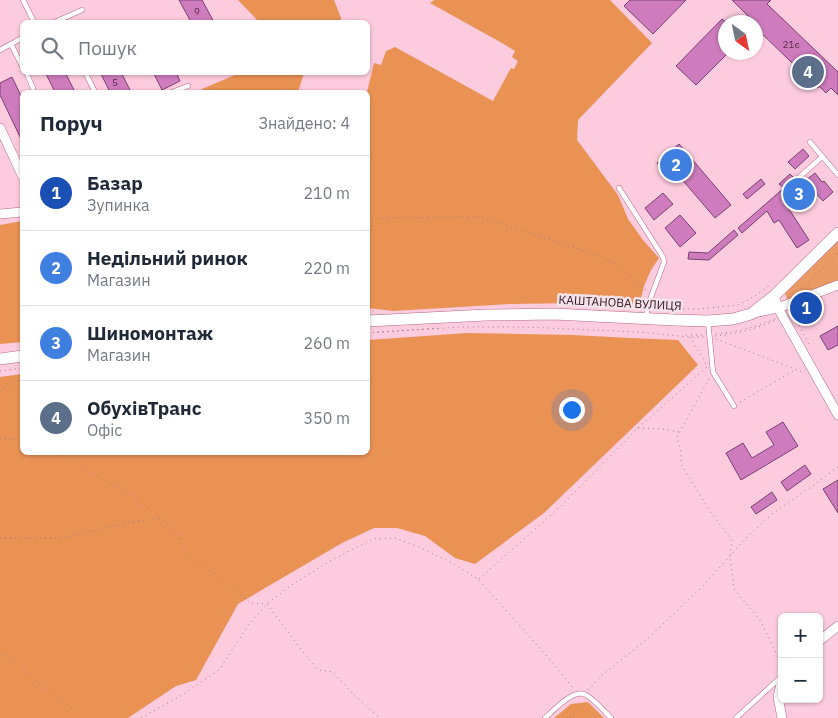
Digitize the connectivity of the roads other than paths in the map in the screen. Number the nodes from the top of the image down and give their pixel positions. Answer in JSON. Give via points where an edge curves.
{"nodes":[{"id":1,"x":23,"y":0,"type":"edge"},
{"id":2,"x":82,"y":10,"type":"dead end"},
{"id":3,"x":33,"y":20,"type":"edge"},
{"id":4,"x":62,"y":20,"type":"edge"},
{"id":5,"x":20,"y":39,"type":"edge"},
{"id":6,"x":12,"y":44,"type":"junction"},
{"id":7,"x":0,"y":50,"type":"edge"},
{"id":8,"x":20,"y":62,"type":"edge"},
{"id":9,"x":28,"y":75,"type":"edge"},
{"id":10,"x":86,"y":75,"type":"edge"},
{"id":11,"x":188,"y":86,"type":"dead end"},
{"id":12,"x":34,"y":88,"type":"dead end"},
{"id":13,"x":94,"y":90,"type":"edge"},
{"id":14,"x":177,"y":90,"type":"edge"},
{"id":15,"x":0,"y":128,"type":"edge"},
{"id":16,"x":810,"y":142,"type":"dead end"},
{"id":17,"x":822,"y":157,"type":"junction"},
{"id":18,"x":20,"y":162,"type":"edge"},
{"id":19,"x":838,"y":175,"type":"edge"},
{"id":20,"x":796,"y":180,"type":"dead end"},
{"id":21,"x":619,"y":188,"type":"dead end"},
{"id":22,"x":20,"y":212,"type":"edge"},
{"id":23,"x":0,"y":214,"type":"edge"},
{"id":24,"x":838,"y":233,"type":"edge"},
{"id":25,"x":838,"y":285,"type":"edge"},
{"id":26,"x":774,"y":296,"type":"junction"},
{"id":27,"x":647,"y":314,"type":"junction"},
{"id":28,"x":751,"y":314,"type":"junction"},
{"id":29,"x":781,"y":314,"type":"junction"},
{"id":30,"x":370,"y":321,"type":"edge"},
{"id":31,"x":708,"y":321,"type":"junction"},
{"id":32,"x":20,"y":356,"type":"edge"},
{"id":33,"x":0,"y":359,"type":"edge"},
{"id":34,"x":734,"y":406,"type":"road end"},
{"id":35,"x":838,"y":415,"type":"edge"},
{"id":36,"x":838,"y":626,"type":"edge"},
{"id":37,"x":823,"y":637,"type":"edge"},
{"id":38,"x":778,"y":680,"type":"edge"},
{"id":39,"x":779,"y":703,"type":"edge"},
{"id":40,"x":544,"y":718,"type":"edge"},
{"id":41,"x":611,"y":718,"type":"edge"},
{"id":42,"x":736,"y":718,"type":"edge"},
{"id":43,"x":782,"y":718,"type":"edge"}],
"edges":[{"from":1,"to":3,"type":"lane"},
{"from":2,"to":4,"type":"lane"},
{"from":5,"to":6,"type":"lane"},
{"from":6,"to":7,"type":"lane"},
{"from":6,"to":8,"type":"lane"},
{"from":9,"to":12,"type":"lane"},
{"from":10,"to":13,"type":"lane"},
{"from":11,"to":14,"type":"lane"},
{"from":15,"to":18,"type":"street"},
{"from":16,"to":17,"type":"lane"},
{"from":17,"to":19,"type":"lane"},
{"from":17,"to":20,"type":"lane"},
{"from":21,"to":27,"type":"lane","via":[[663,257]]},
{"from":22,"to":23,"type":"street"},
{"from":24,"to":26,"type":"main road","name":"КАШТАНОВА ВУЛИЦЯ"},
{"from":25,"to":29,"type":"street","via":[[789,304]]},
{"from":26,"to":28,"type":"main road","name":"КАШТАНОВА ВУЛИЦЯ"},
{"from":26,"to":29,"type":"street"},
{"from":27,"to":30,"type":"main road","name":"КАШТАНОВА ВУЛИЦЯ","via":[[486,315]]},
{"from":27,"to":31,"type":"main road","name":"КАШТАНОВА ВУЛИЦЯ"},
{"from":28,"to":29,"type":"street"},
{"from":28,"to":31,"type":"main road","name":"КАШТАНОВА ВУЛИЦЯ"},
{"from":29,"to":35,"type":"street"},
{"from":31,"to":34,"type":"lane","via":[[713,372]]},
{"from":32,"to":33,"type":"main road"},
{"from":36,"to":37,"type":"street"},
{"from":38,"to":42,"type":"lane"},
{"from":39,"to":43,"type":"street"},
{"from":40,"to":41,"type":"lane","via":[[578,694],[590,698]]}]}
